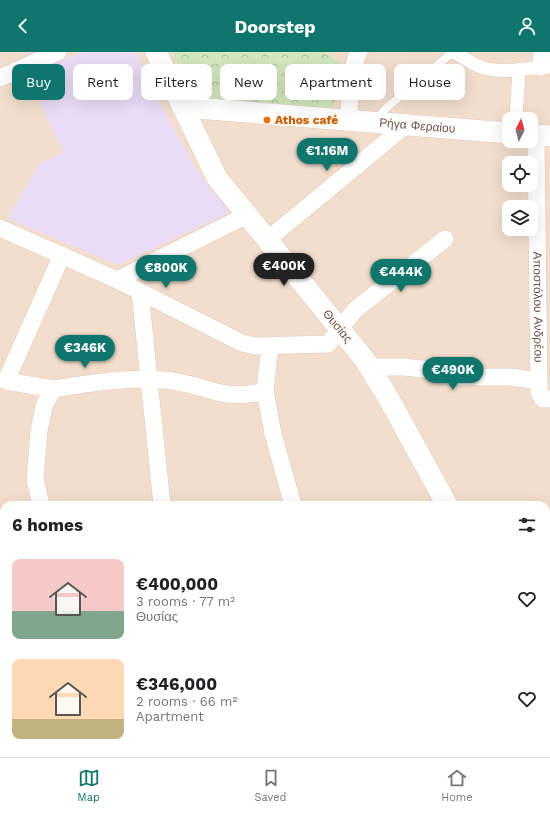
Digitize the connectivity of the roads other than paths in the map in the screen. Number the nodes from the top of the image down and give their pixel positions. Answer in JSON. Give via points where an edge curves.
{"nodes":[{"id":1,"x":58,"y":52,"type":"edge"},
{"id":2,"x":156,"y":52,"type":"edge"},
{"id":3,"x":359,"y":52,"type":"edge"},
{"id":4,"x":453,"y":52,"type":"edge"},
{"id":5,"x":544,"y":62,"type":"edge"},
{"id":6,"x":519,"y":70,"type":"junction"},
{"id":7,"x":0,"y":78,"type":"edge"},
{"id":8,"x":183,"y":107,"type":"junction"},
{"id":9,"x":516,"y":112,"type":"edge"},
{"id":10,"x":349,"y":121,"type":"junction"},
{"id":11,"x":377,"y":124,"type":"junction"},
{"id":12,"x":405,"y":126,"type":"junction"},
{"id":13,"x":502,"y":133,"type":"edge"},
{"id":14,"x":539,"y":136,"type":"edge"},
{"id":15,"x":246,"y":216,"type":"junction"},
{"id":16,"x":0,"y":228,"type":"edge"},
{"id":17,"x":446,"y":239,"type":"dead end"},
{"id":18,"x":267,"y":240,"type":"junction"},
{"id":19,"x":62,"y":255,"type":"junction"},
{"id":20,"x":117,"y":280,"type":"junction"},
{"id":21,"x":140,"y":292,"type":"junction"},
{"id":22,"x":340,"y":329,"type":"junction"},
{"id":23,"x":270,"y":346,"type":"junction"},
{"id":24,"x":369,"y":367,"type":"junction"},
{"id":25,"x":150,"y":380,"type":"junction"},
{"id":26,"x":3,"y":381,"type":"edge"},
{"id":27,"x":539,"y":381,"type":"junction"},
{"id":28,"x":53,"y":389,"type":"junction"},
{"id":29,"x":265,"y":391,"type":"junction"},
{"id":30,"x":550,"y":399,"type":"edge"},
{"id":31,"x":40,"y":501,"type":"edge"},
{"id":32,"x":162,"y":501,"type":"edge"},
{"id":33,"x":292,"y":501,"type":"edge"},
{"id":34,"x":445,"y":501,"type":"edge"}],
"edges":[{"from":1,"to":7,"type":"street"},
{"from":2,"to":8,"type":"street","name":"Θυσίας"},
{"from":3,"to":10,"type":"street","via":[[353,63]]},
{"from":4,"to":6,"type":"street","via":[[488,69]]},
{"from":4,"to":11,"type":"lane","via":[[384,110]]},
{"from":5,"to":6,"type":"street"},
{"from":6,"to":9,"type":"street"},
{"from":8,"to":10,"type":"street","name":"Ρήγα Φεραίου"},
{"from":8,"to":15,"type":"street","name":"Θυσίας","via":[[217,178]]},
{"from":10,"to":11,"type":"street","name":"Ρήγα Φεραίου"},
{"from":11,"to":12,"type":"street","name":"Ρήγα Φεραίου"},
{"from":12,"to":13,"type":"street","name":"Ρήγα Φεραίου"},
{"from":12,"to":18,"type":"street"},
{"from":14,"to":27,"type":"street","name":"Αποστόλου Ανδρέου"},
{"from":15,"to":18,"type":"street","name":"Θυσίας"},
{"from":15,"to":20,"type":"street"},
{"from":16,"to":19,"type":"street"},
{"from":17,"to":22,"type":"street","via":[[355,310]]},
{"from":18,"to":22,"type":"street","name":"Θυσίας"},
{"from":19,"to":20,"type":"street"},
{"from":19,"to":26,"type":"street"},
{"from":20,"to":21,"type":"street"},
{"from":21,"to":23,"type":"street","via":[[242,343]]},
{"from":21,"to":25,"type":"street"},
{"from":22,"to":23,"type":"street","via":[[328,344]]},
{"from":22,"to":24,"type":"street","name":"Θυσίας"},
{"from":23,"to":29,"type":"street"},
{"from":24,"to":27,"type":"street","via":[[404,367],[458,377],[510,377]]},
{"from":24,"to":34,"type":"street","name":"Θυσίας"},
{"from":25,"to":28,"type":"street"},
{"from":25,"to":29,"type":"street","via":[[178,382],[225,395],[249,395]]},
{"from":25,"to":32,"type":"street"},
{"from":26,"to":28,"type":"street"},
{"from":27,"to":30,"type":"street","name":"Αποστόλου Ανδρέου","via":[[541,396],[543,399]]},
{"from":28,"to":31,"type":"street","via":[[44,406],[39,431],[35,479]]},
{"from":29,"to":33,"type":"street","via":[[273,434]]}]}
